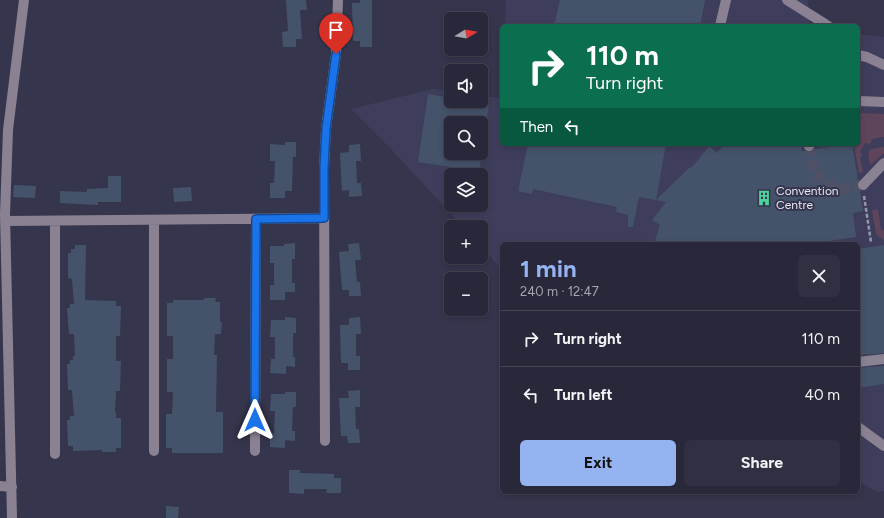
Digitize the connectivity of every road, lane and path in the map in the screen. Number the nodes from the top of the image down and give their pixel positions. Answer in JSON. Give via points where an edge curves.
{"nodes":[{"id":1,"x":24,"y":0,"type":"edge"},
{"id":2,"x":338,"y":0,"type":"edge"},
{"id":3,"x":726,"y":0,"type":"edge"},
{"id":4,"x":787,"y":0,"type":"edge"},
{"id":5,"x":720,"y":24,"type":"edge"},
{"id":6,"x":825,"y":24,"type":"edge"},
{"id":7,"x":862,"y":56,"type":"edge"},
{"id":8,"x":884,"y":65,"type":"edge"},
{"id":9,"x":860,"y":101,"type":"edge"},
{"id":10,"x":884,"y":102,"type":"edge"},
{"id":11,"x":884,"y":163,"type":"edge"},
{"id":12,"x":3,"y":168,"type":"edge"},
{"id":13,"x":863,"y":185,"type":"joint"},
{"id":14,"x":3,"y":216,"type":"edge"},
{"id":15,"x":324,"y":218,"type":"junction"},
{"id":16,"x":256,"y":219,"type":"junction"},
{"id":17,"x":154,"y":220,"type":"junction"},
{"id":18,"x":55,"y":221,"type":"junction"},
{"id":19,"x":871,"y":242,"type":"dead end"},
{"id":20,"x":3,"y":257,"type":"edge"},
{"id":21,"x":4,"y":325,"type":"edge"},
{"id":22,"x":884,"y":359,"type":"edge"},
{"id":23,"x":860,"y":362,"type":"edge"},
{"id":24,"x":5,"y":381,"type":"edge"},
{"id":25,"x":5,"y":428,"type":"edge"},
{"id":26,"x":860,"y":428,"type":"edge"},
{"id":27,"x":325,"y":441,"type":"dead end"},
{"id":28,"x":884,"y":446,"type":"edge"},
{"id":29,"x":154,"y":451,"type":"dead end"},
{"id":30,"x":255,"y":451,"type":"dead end"},
{"id":31,"x":55,"y":454,"type":"dead end"},
{"id":32,"x":0,"y":486,"type":"edge"},
{"id":33,"x":12,"y":487,"type":"junction"},
{"id":34,"x":12,"y":518,"type":"edge"}],
"edges":[{"from":1,"to":12,"type":"street"},
{"from":2,"to":15,"type":"street","via":[[336,54],[326,129]]},
{"from":3,"to":5,"type":"street"},
{"from":4,"to":6,"type":"street"},
{"from":7,"to":8,"type":"street"},
{"from":9,"to":10,"type":"street"},
{"from":11,"to":13,"type":"street"},
{"from":12,"to":14,"type":"street"},
{"from":13,"to":19,"type":"path"},
{"from":14,"to":18,"type":"street"},
{"from":14,"to":20,"type":"street"},
{"from":15,"to":16,"type":"street"},
{"from":15,"to":27,"type":"street"},
{"from":16,"to":17,"type":"street"},
{"from":16,"to":30,"type":"street"},
{"from":17,"to":18,"type":"street"},
{"from":17,"to":29,"type":"street"},
{"from":18,"to":31,"type":"street"},
{"from":20,"to":21,"type":"street"},
{"from":21,"to":24,"type":"street"},
{"from":22,"to":23,"type":"street"},
{"from":24,"to":25,"type":"street"},
{"from":25,"to":33,"type":"street"},
{"from":26,"to":28,"type":"street"},
{"from":32,"to":33,"type":"street"},
{"from":33,"to":34,"type":"street"}]}
